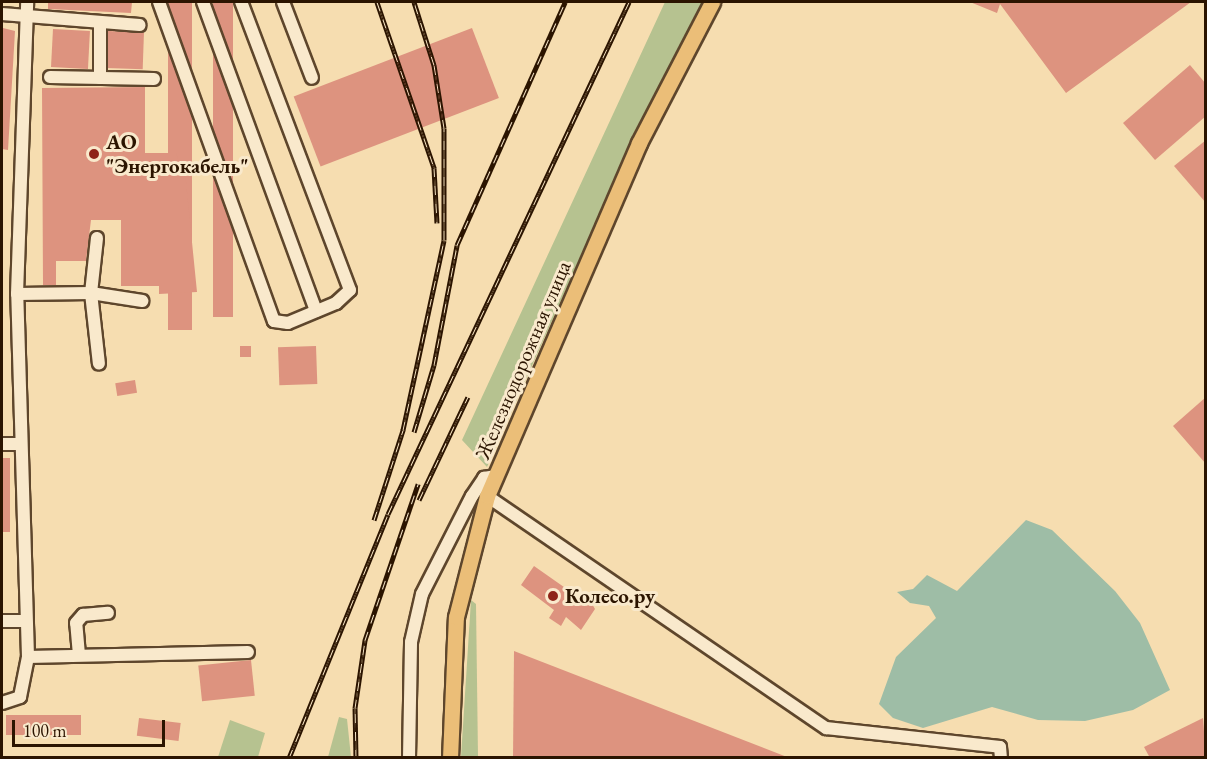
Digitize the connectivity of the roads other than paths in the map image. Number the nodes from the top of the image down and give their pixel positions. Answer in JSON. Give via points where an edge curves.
{"nodes":[{"id":1,"x":27,"y":2,"type":"edge"},
{"id":2,"x":159,"y":2,"type":"edge"},
{"id":3,"x":203,"y":2,"type":"edge"},
{"id":4,"x":241,"y":2,"type":"edge"},
{"id":5,"x":284,"y":2,"type":"edge"},
{"id":6,"x":712,"y":2,"type":"edge"},
{"id":7,"x":2,"y":14,"type":"edge"},
{"id":8,"x":25,"y":17,"type":"junction"},
{"id":9,"x":100,"y":24,"type":"junction"},
{"id":10,"x":140,"y":25,"type":"dead end"},
{"id":11,"x":50,"y":77,"type":"dead end"},
{"id":12,"x":100,"y":78,"type":"junction"},
{"id":13,"x":312,"y":78,"type":"dead end"},
{"id":14,"x":154,"y":79,"type":"dead end"},
{"id":15,"x":97,"y":238,"type":"dead end"},
{"id":16,"x":91,"y":293,"type":"junction"},
{"id":17,"x":17,"y":294,"type":"junction"},
{"id":18,"x":142,"y":301,"type":"dead end"},
{"id":19,"x":316,"y":311,"type":"junction"},
{"id":20,"x":99,"y":364,"type":"dead end"},
{"id":21,"x":2,"y":444,"type":"edge"},
{"id":22,"x":20,"y":444,"type":"junction"},
{"id":23,"x":495,"y":476,"type":"junction"},
{"id":24,"x":487,"y":496,"type":"junction"},
{"id":25,"x":108,"y":613,"type":"dead end"},
{"id":26,"x":2,"y":621,"type":"edge"},
{"id":27,"x":26,"y":621,"type":"junction"},
{"id":28,"x":248,"y":652,"type":"dead end"},
{"id":29,"x":79,"y":655,"type":"junction"},
{"id":30,"x":28,"y":657,"type":"junction"},
{"id":31,"x":2,"y":704,"type":"edge"},
{"id":32,"x":409,"y":758,"type":"edge"},
{"id":33,"x":450,"y":758,"type":"edge"},
{"id":34,"x":1001,"y":758,"type":"edge"}],
"edges":[{"from":1,"to":8,"type":"street"},
{"from":2,"to":19,"type":"street","via":[[274,321],[288,323]]},
{"from":3,"to":19,"type":"street"},
{"from":4,"to":19,"type":"street","via":[[335,255],[346,271],[350,290]]},
{"from":5,"to":13,"type":"street"},
{"from":6,"to":23,"type":"main road","name":"Железнодорожная улица","via":[[639,144]]},
{"from":7,"to":8,"type":"street"},
{"from":8,"to":9,"type":"street"},
{"from":8,"to":17,"type":"street"},
{"from":9,"to":10,"type":"street"},
{"from":9,"to":12,"type":"street"},
{"from":11,"to":12,"type":"street"},
{"from":12,"to":14,"type":"street"},
{"from":15,"to":16,"type":"street"},
{"from":16,"to":17,"type":"street"},
{"from":16,"to":18,"type":"street"},
{"from":16,"to":20,"type":"street"},
{"from":17,"to":22,"type":"street"},
{"from":21,"to":22,"type":"street"},
{"from":22,"to":27,"type":"street"},
{"from":23,"to":24,"type":"main road","name":"Железнодорожная улица"},
{"from":23,"to":32,"type":"street","via":[[484,478],[472,496],[422,594],[411,642]]},
{"from":24,"to":33,"type":"main road","name":"Железнодорожная улица","via":[[456,616]]},
{"from":24,"to":34,"type":"street","via":[[826,728],[1000,747]]},
{"from":25,"to":29,"type":"street","via":[[83,615],[76,623]]},
{"from":26,"to":27,"type":"street"},
{"from":27,"to":30,"type":"street"},
{"from":28,"to":29,"type":"street"},
{"from":29,"to":30,"type":"street"},
{"from":30,"to":31,"type":"street","via":[[20,698]]}]}
